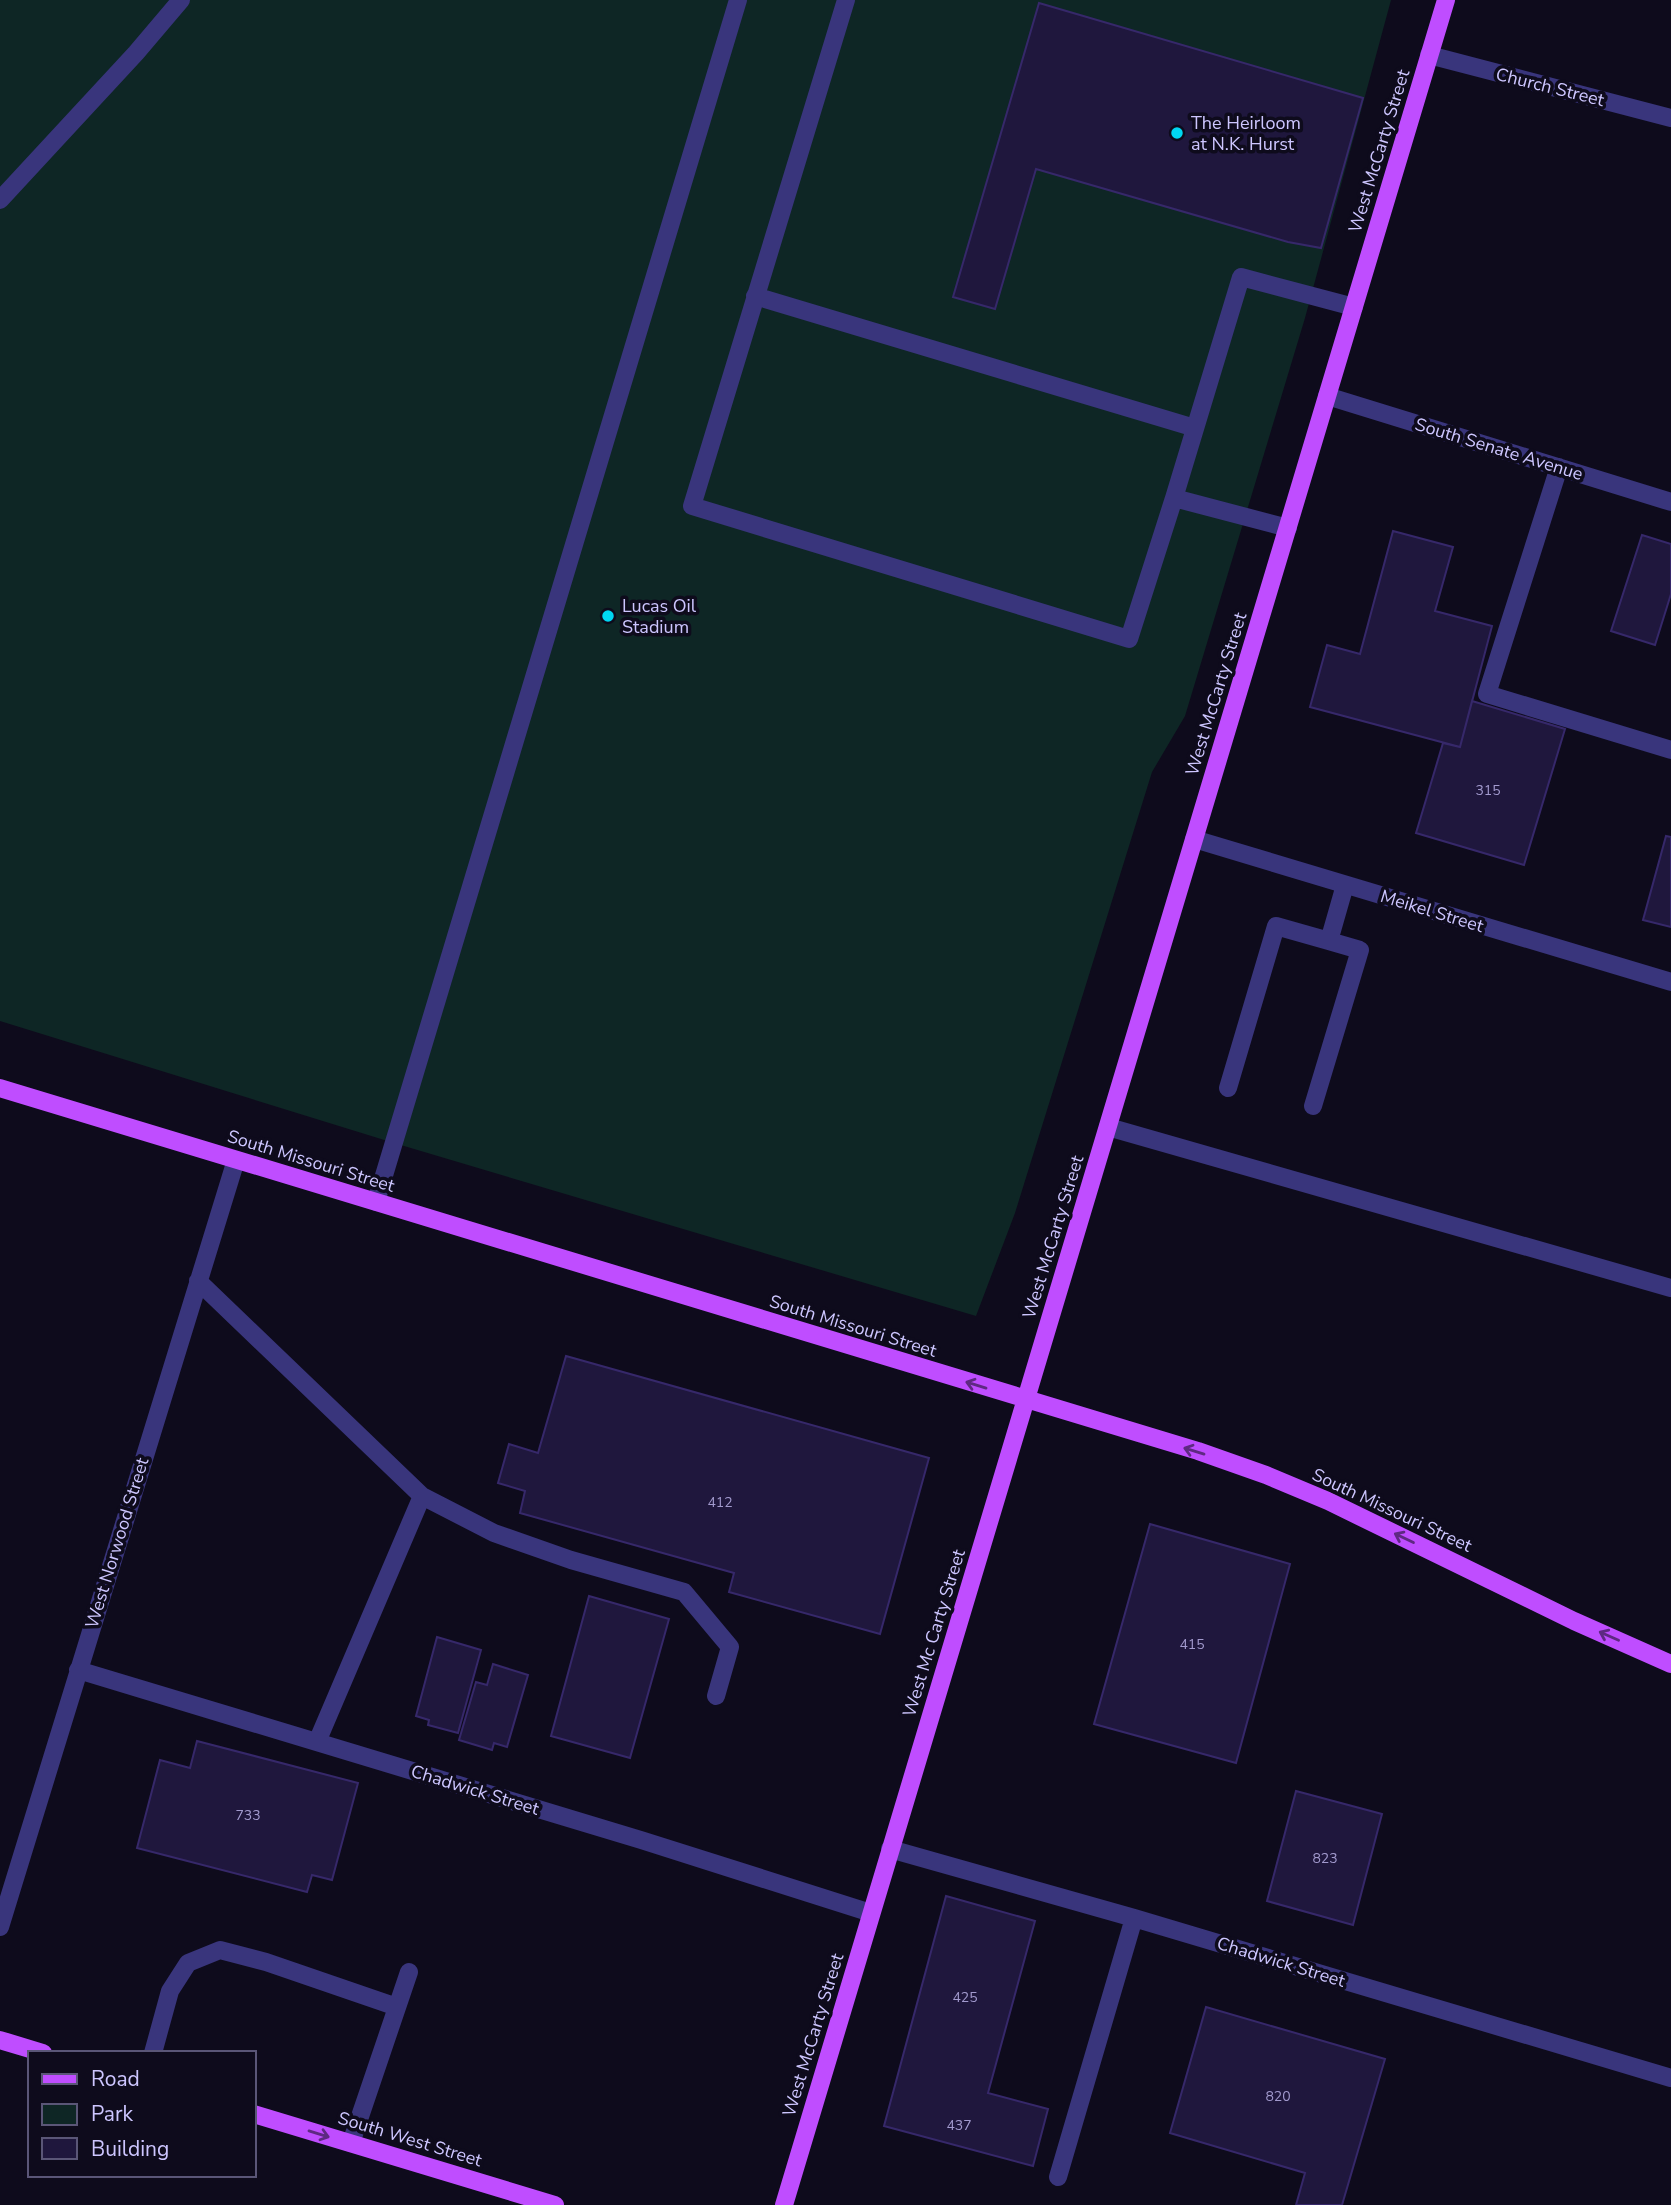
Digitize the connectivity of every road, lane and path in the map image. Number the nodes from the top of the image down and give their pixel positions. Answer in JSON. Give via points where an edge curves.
{"nodes":[{"id":1,"x":181,"y":0,"type":"edge"},
{"id":2,"x":738,"y":0,"type":"edge"},
{"id":3,"x":846,"y":0,"type":"edge"},
{"id":4,"x":1446,"y":0,"type":"edge"},
{"id":5,"x":1429,"y":55,"type":"junction"},
{"id":6,"x":1671,"y":118,"type":"edge"},
{"id":7,"x":0,"y":200,"type":"edge"},
{"id":8,"x":755,"y":296,"type":"junction"},
{"id":9,"x":1353,"y":307,"type":"junction"},
{"id":10,"x":1327,"y":396,"type":"junction"},
{"id":11,"x":1195,"y":428,"type":"junction"},
{"id":12,"x":1559,"y":467,"type":"junction"},
{"id":13,"x":1174,"y":498,"type":"junction"},
{"id":14,"x":1671,"y":502,"type":"edge"},
{"id":15,"x":1288,"y":527,"type":"junction"},
{"id":16,"x":1671,"y":750,"type":"edge"},
{"id":17,"x":1194,"y":839,"type":"junction"},
{"id":18,"x":1345,"y":885,"type":"junction"},
{"id":19,"x":1329,"y":941,"type":"junction"},
{"id":20,"x":1671,"y":982,"type":"edge"},
{"id":21,"x":0,"y":1088,"type":"edge"},
{"id":22,"x":1228,"y":1088,"type":"dead end"},
{"id":23,"x":1313,"y":1106,"type":"dead end"},
{"id":24,"x":1108,"y":1127,"type":"junction"},
{"id":25,"x":236,"y":1160,"type":"junction"},
{"id":26,"x":376,"y":1202,"type":"junction"},
{"id":27,"x":198,"y":1281,"type":"junction"},
{"id":28,"x":1671,"y":1288,"type":"edge"},
{"id":29,"x":1026,"y":1399,"type":"junction"},
{"id":30,"x":422,"y":1496,"type":"junction"},
{"id":31,"x":1671,"y":1664,"type":"edge"},
{"id":32,"x":78,"y":1670,"type":"junction"},
{"id":33,"x":716,"y":1696,"type":"dead end"},
{"id":34,"x":317,"y":1742,"type":"junction"},
{"id":35,"x":890,"y":1849,"type":"junction"},
{"id":36,"x":882,"y":1878,"type":"joint"},
{"id":37,"x":871,"y":1913,"type":"junction"},
{"id":38,"x":1134,"y":1918,"type":"junction"},
{"id":39,"x":0,"y":1927,"type":"edge"},
{"id":40,"x":409,"y":1972,"type":"dead end"},
{"id":41,"x":397,"y":2007,"type":"junction"},
{"id":42,"x":0,"y":2040,"type":"edge"},
{"id":43,"x":36,"y":2051,"type":"edge"},
{"id":44,"x":154,"y":2051,"type":"edge"},
{"id":45,"x":1671,"y":2078,"type":"edge"},
{"id":46,"x":256,"y":2115,"type":"edge"},
{"id":47,"x":351,"y":2143,"type":"junction"},
{"id":48,"x":1058,"y":2177,"type":"dead end"},
{"id":49,"x":555,"y":2205,"type":"edge"},
{"id":50,"x":784,"y":2205,"type":"edge"}],
"edges":[{"from":1,"to":7,"type":"street"},
{"from":2,"to":26,"type":"street"},
{"from":3,"to":8,"type":"street"},
{"from":4,"to":5,"type":"main road","name":"West McCarty Street"},
{"from":5,"to":6,"type":"street","name":"Church Street"},
{"from":5,"to":9,"type":"main road","name":"West McCarty Street"},
{"from":8,"to":11,"type":"street"},
{"from":8,"to":13,"type":"street","via":[[692,506],[1129,639]]},
{"from":9,"to":10,"type":"main road","name":"West McCarty Street"},
{"from":9,"to":11,"type":"street","via":[[1241,277]]},
{"from":10,"to":12,"type":"street","name":"South Senate Avenue"},
{"from":10,"to":15,"type":"main road","name":"West McCarty Street"},
{"from":11,"to":13,"type":"street"},
{"from":12,"to":14,"type":"street","name":"South Senate Avenue"},
{"from":12,"to":16,"type":"street","via":[[1488,694]]},
{"from":13,"to":15,"type":"street"},
{"from":15,"to":17,"type":"main road","name":"West McCarty Street"},
{"from":17,"to":18,"type":"street","name":"Meikel Street"},
{"from":17,"to":24,"type":"main road","name":"West McCarty Street"},
{"from":18,"to":19,"type":"street"},
{"from":18,"to":20,"type":"street","name":"Meikel Street"},
{"from":19,"to":22,"type":"street","via":[[1276,926]]},
{"from":19,"to":23,"type":"street","via":[[1360,950]]},
{"from":21,"to":25,"type":"main road","name":"South Missouri Street"},
{"from":24,"to":28,"type":"street"},
{"from":24,"to":29,"type":"main road","name":"West McCarty Street"},
{"from":25,"to":26,"type":"main road","name":"South Missouri Street"},
{"from":25,"to":27,"type":"street","name":"West Norwood Street"},
{"from":29,"to":26,"type":"main road","name":"South Missouri Street","one_way":true},
{"from":27,"to":30,"type":"street"},
{"from":27,"to":32,"type":"street","name":"West Norwood Street"},
{"from":31,"to":29,"type":"main road","name":"South Missouri Street","one_way":true,"via":[[1266,1475]]},
{"from":29,"to":35,"type":"main road","name":"West Mc Carty Street"},
{"from":30,"to":33,"type":"street","via":[[494,1533],[684,1592],[730,1647]]},
{"from":30,"to":34,"type":"street"},
{"from":32,"to":34,"type":"street","name":"Chadwick Street"},
{"from":32,"to":39,"type":"street","name":"West Norwood Street"},
{"from":34,"to":37,"type":"street","name":"Chadwick Street"},
{"from":35,"to":36,"type":"main road","name":"West Mc Carty Street"},
{"from":35,"to":38,"type":"street","name":"Chadwick Street"},
{"from":36,"to":37,"type":"main road","name":"West McCarty Street"},
{"from":37,"to":50,"type":"main road","name":"West McCarty Street"},
{"from":38,"to":45,"type":"street","name":"Chadwick Street"},
{"from":38,"to":48,"type":"street"},
{"from":40,"to":41,"type":"street"},
{"from":41,"to":44,"type":"street","via":[[220,1950],[188,1963],[170,1991]]},
{"from":41,"to":47,"type":"street"},
{"from":42,"to":43,"type":"main road"},
{"from":46,"to":47,"type":"main road","name":"South West Street","one_way":true},
{"from":47,"to":49,"type":"main road","name":"South West Street"}]}
